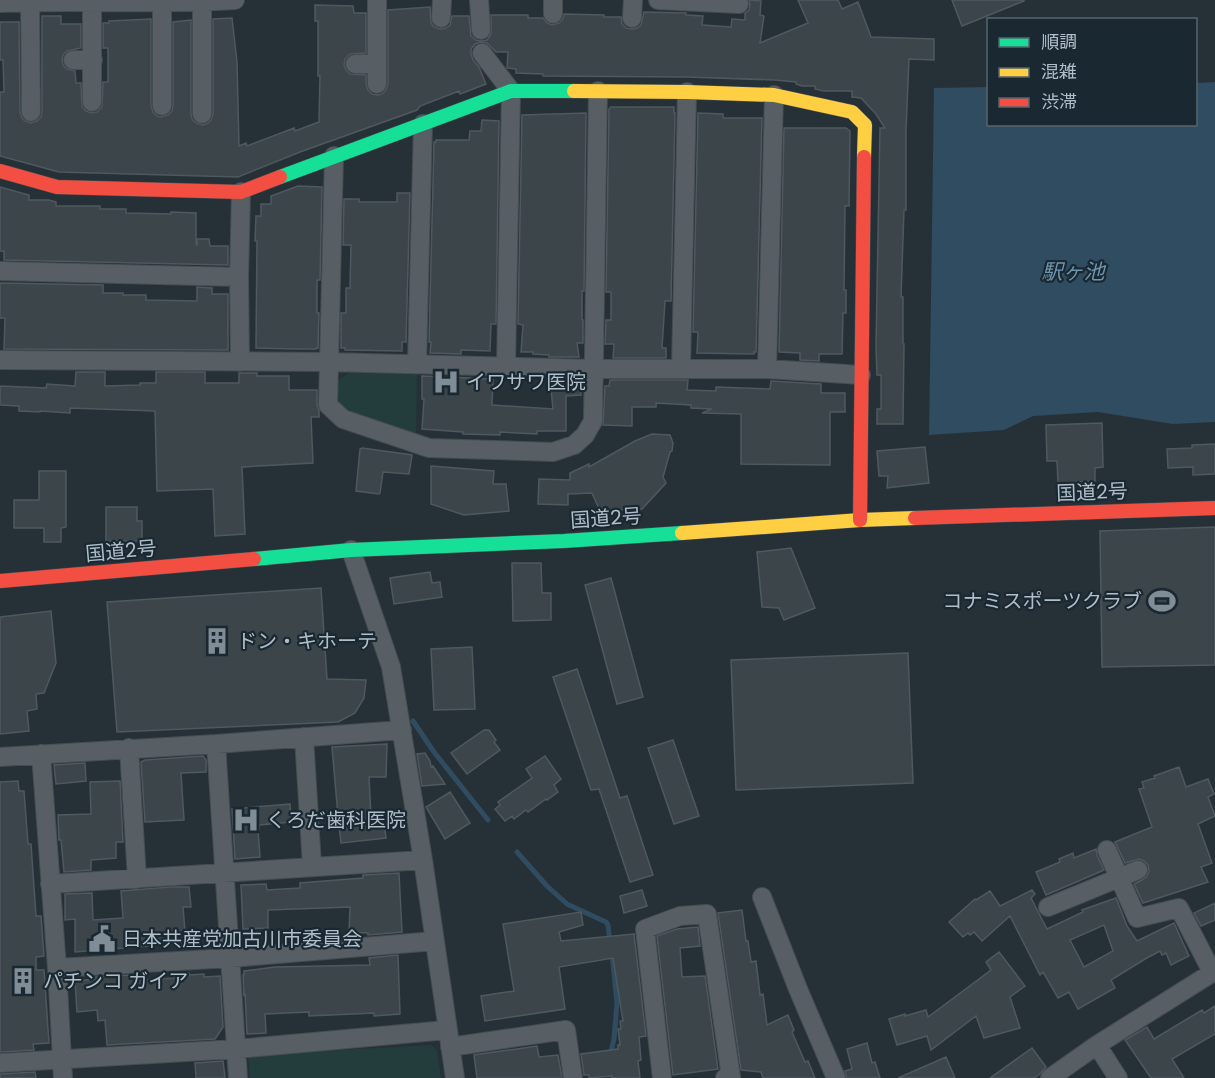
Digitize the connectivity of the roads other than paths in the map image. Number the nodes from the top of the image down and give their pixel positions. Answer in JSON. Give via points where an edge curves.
{"nodes":[{"id":1,"x":235,"y":0,"type":"edge"},
{"id":2,"x":377,"y":0,"type":"edge"},
{"id":3,"x":478,"y":0,"type":"edge"},
{"id":4,"x":658,"y":0,"type":"edge"},
{"id":5,"x":30,"y":1,"type":"edge"},
{"id":6,"x":102,"y":2,"type":"edge"},
{"id":7,"x":202,"y":2,"type":"junction"},
{"id":8,"x":0,"y":3,"type":"edge"},
{"id":9,"x":162,"y":3,"type":"junction"},
{"id":10,"x":739,"y":4,"type":"dead end"},
{"id":11,"x":481,"y":30,"type":"dead end"},
{"id":12,"x":482,"y":53,"type":"dead end"},
{"id":13,"x":73,"y":60,"type":"dead end"},
{"id":14,"x":93,"y":60,"type":"junction"},
{"id":15,"x":355,"y":64,"type":"dead end"},
{"id":16,"x":377,"y":64,"type":"junction"},
{"id":17,"x":143,"y":82,"type":"dead end"},
{"id":18,"x":162,"y":82,"type":"junction"},
{"id":19,"x":377,"y":84,"type":"dead end"},
{"id":20,"x":511,"y":91,"type":"junction"},
{"id":21,"x":598,"y":91,"type":"junction"},
{"id":22,"x":687,"y":92,"type":"junction"},
{"id":23,"x":774,"y":95,"type":"junction"},
{"id":24,"x":92,"y":102,"type":"dead end"},
{"id":25,"x":162,"y":106,"type":"dead end"},
{"id":26,"x":31,"y":112,"type":"dead end"},
{"id":27,"x":202,"y":114,"type":"dead end"},
{"id":28,"x":423,"y":124,"type":"junction"},
{"id":29,"x":334,"y":156,"type":"junction"},
{"id":30,"x":0,"y":171,"type":"edge"},
{"id":31,"x":241,"y":192,"type":"junction"},
{"id":32,"x":0,"y":272,"type":"edge"},
{"id":33,"x":239,"y":278,"type":"junction"},
{"id":34,"x":0,"y":360,"type":"edge"},
{"id":35,"x":240,"y":362,"type":"junction"},
{"id":36,"x":329,"y":362,"type":"junction"},
{"id":37,"x":417,"y":363,"type":"junction"},
{"id":38,"x":506,"y":367,"type":"junction"},
{"id":39,"x":594,"y":369,"type":"junction"},
{"id":40,"x":681,"y":369,"type":"junction"},
{"id":41,"x":768,"y":369,"type":"junction"},
{"id":42,"x":861,"y":375,"type":"junction"},
{"id":43,"x":1215,"y":508,"type":"edge"},
{"id":44,"x":860,"y":520,"type":"junction"},
{"id":45,"x":351,"y":550,"type":"junction"},
{"id":46,"x":0,"y":581,"type":"edge"},
{"id":47,"x":402,"y":730,"type":"junction"},
{"id":48,"x":304,"y":738,"type":"junction"},
{"id":49,"x":216,"y":744,"type":"junction"},
{"id":50,"x":129,"y":748,"type":"junction"},
{"id":51,"x":41,"y":754,"type":"junction"},
{"id":52,"x":0,"y":757,"type":"edge"},
{"id":53,"x":1107,"y":850,"type":"dead end"},
{"id":54,"x":423,"y":860,"type":"junction"},
{"id":55,"x":312,"y":866,"type":"junction"},
{"id":56,"x":1138,"y":870,"type":"dead end"},
{"id":57,"x":224,"y":873,"type":"junction"},
{"id":58,"x":1119,"y":878,"type":"junction"},
{"id":59,"x":138,"y":879,"type":"junction"},
{"id":60,"x":50,"y":884,"type":"junction"},
{"id":61,"x":762,"y":897,"type":"dead end"},
{"id":62,"x":1048,"y":907,"type":"dead end"},
{"id":63,"x":435,"y":941,"type":"junction"},
{"id":64,"x":230,"y":958,"type":"junction"},
{"id":65,"x":57,"y":968,"type":"junction"},
{"id":66,"x":1213,"y":971,"type":"edge"},
{"id":67,"x":448,"y":1038,"type":"junction"},
{"id":68,"x":1097,"y":1045,"type":"junction"},
{"id":69,"x":237,"y":1049,"type":"junction"},
{"id":70,"x":0,"y":1063,"type":"edge"},
{"id":71,"x":62,"y":1069,"type":"edge"},
{"id":72,"x":238,"y":1078,"type":"edge"},
{"id":73,"x":455,"y":1078,"type":"edge"},
{"id":74,"x":573,"y":1078,"type":"edge"},
{"id":75,"x":662,"y":1078,"type":"edge"},
{"id":76,"x":725,"y":1078,"type":"edge"},
{"id":77,"x":836,"y":1078,"type":"edge"},
{"id":78,"x":1050,"y":1078,"type":"edge"},
{"id":79,"x":1118,"y":1078,"type":"edge"}],
"edges":[{"from":1,"to":7,"type":"street"},
{"from":2,"to":16,"type":"street"},
{"from":3,"to":11,"type":"street"},
{"from":4,"to":10,"type":"street","via":[[712,12]]},
{"from":5,"to":6,"type":"street"},
{"from":5,"to":8,"type":"street"},
{"from":5,"to":26,"type":"street"},
{"from":6,"to":9,"type":"street"},
{"from":6,"to":14,"type":"street"},
{"from":7,"to":9,"type":"street"},
{"from":7,"to":27,"type":"street"},
{"from":9,"to":18,"type":"street"},
{"from":12,"to":20,"type":"street"},
{"from":13,"to":14,"type":"street"},
{"from":14,"to":24,"type":"street"},
{"from":15,"to":16,"type":"street"},
{"from":16,"to":19,"type":"street"},
{"from":17,"to":18,"type":"street"},
{"from":18,"to":25,"type":"street"},
{"from":20,"to":21,"type":"main road"},
{"from":20,"to":28,"type":"main road"},
{"from":20,"to":38,"type":"street"},
{"from":21,"to":22,"type":"main road"},
{"from":21,"to":39,"type":"street"},
{"from":22,"to":23,"type":"main road"},
{"from":22,"to":40,"type":"street"},
{"from":23,"to":41,"type":"street"},
{"from":23,"to":42,"type":"main road","via":[[852,112],[865,125]]},
{"from":28,"to":29,"type":"main road"},
{"from":28,"to":37,"type":"street"},
{"from":29,"to":31,"type":"main road"},
{"from":29,"to":36,"type":"street"},
{"from":30,"to":31,"type":"main road","via":[[57,187]]},
{"from":31,"to":33,"type":"street"},
{"from":32,"to":33,"type":"street"},
{"from":33,"to":35,"type":"street"},
{"from":34,"to":35,"type":"street"},
{"from":35,"to":36,"type":"street"},
{"from":36,"to":37,"type":"street"},
{"from":36,"to":39,"type":"street","via":[[328,405],[343,419],[429,448],[553,452],[574,445],[593,421]]},
{"from":37,"to":38,"type":"street"},
{"from":38,"to":39,"type":"street"},
{"from":39,"to":40,"type":"street"},
{"from":40,"to":41,"type":"street"},
{"from":41,"to":42,"type":"street"},
{"from":42,"to":44,"type":"main road"},
{"from":43,"to":44,"type":"main road","name":"国道2号"},
{"from":44,"to":45,"type":"main road","name":"国道2号","via":[[564,541]]},
{"from":45,"to":46,"type":"main road","name":"国道2号"},
{"from":45,"to":47,"type":"street","via":[[391,667]]},
{"from":47,"to":48,"type":"street"},
{"from":47,"to":54,"type":"street"},
{"from":48,"to":49,"type":"street"},
{"from":48,"to":55,"type":"street"},
{"from":49,"to":50,"type":"street"},
{"from":49,"to":57,"type":"street"},
{"from":50,"to":51,"type":"street"},
{"from":50,"to":59,"type":"street"},
{"from":51,"to":52,"type":"street"},
{"from":51,"to":60,"type":"street"},
{"from":53,"to":58,"type":"street"},
{"from":54,"to":55,"type":"street"},
{"from":54,"to":63,"type":"street"},
{"from":55,"to":57,"type":"street"},
{"from":56,"to":58,"type":"street"},
{"from":57,"to":59,"type":"street"},
{"from":57,"to":64,"type":"street"},
{"from":58,"to":62,"type":"street"},
{"from":58,"to":66,"type":"street","via":[[1137,918],[1179,908]]},
{"from":59,"to":60,"type":"street"},
{"from":60,"to":65,"type":"street"},
{"from":61,"to":77,"type":"street"},
{"from":63,"to":64,"type":"street"},
{"from":63,"to":67,"type":"street"},
{"from":64,"to":65,"type":"street"},
{"from":64,"to":69,"type":"street"},
{"from":65,"to":71,"type":"street"},
{"from":66,"to":68,"type":"street"},
{"from":67,"to":69,"type":"street"},
{"from":67,"to":73,"type":"street"},
{"from":67,"to":74,"type":"street","via":[[566,1029]]},
{"from":68,"to":78,"type":"street"},
{"from":68,"to":79,"type":"street"},
{"from":69,"to":71,"type":"street"},
{"from":69,"to":72,"type":"street"},
{"from":70,"to":71,"type":"street"},
{"from":75,"to":76,"type":"street","via":[[645,929],[680,916],[707,914],[731,1077]]}]}
